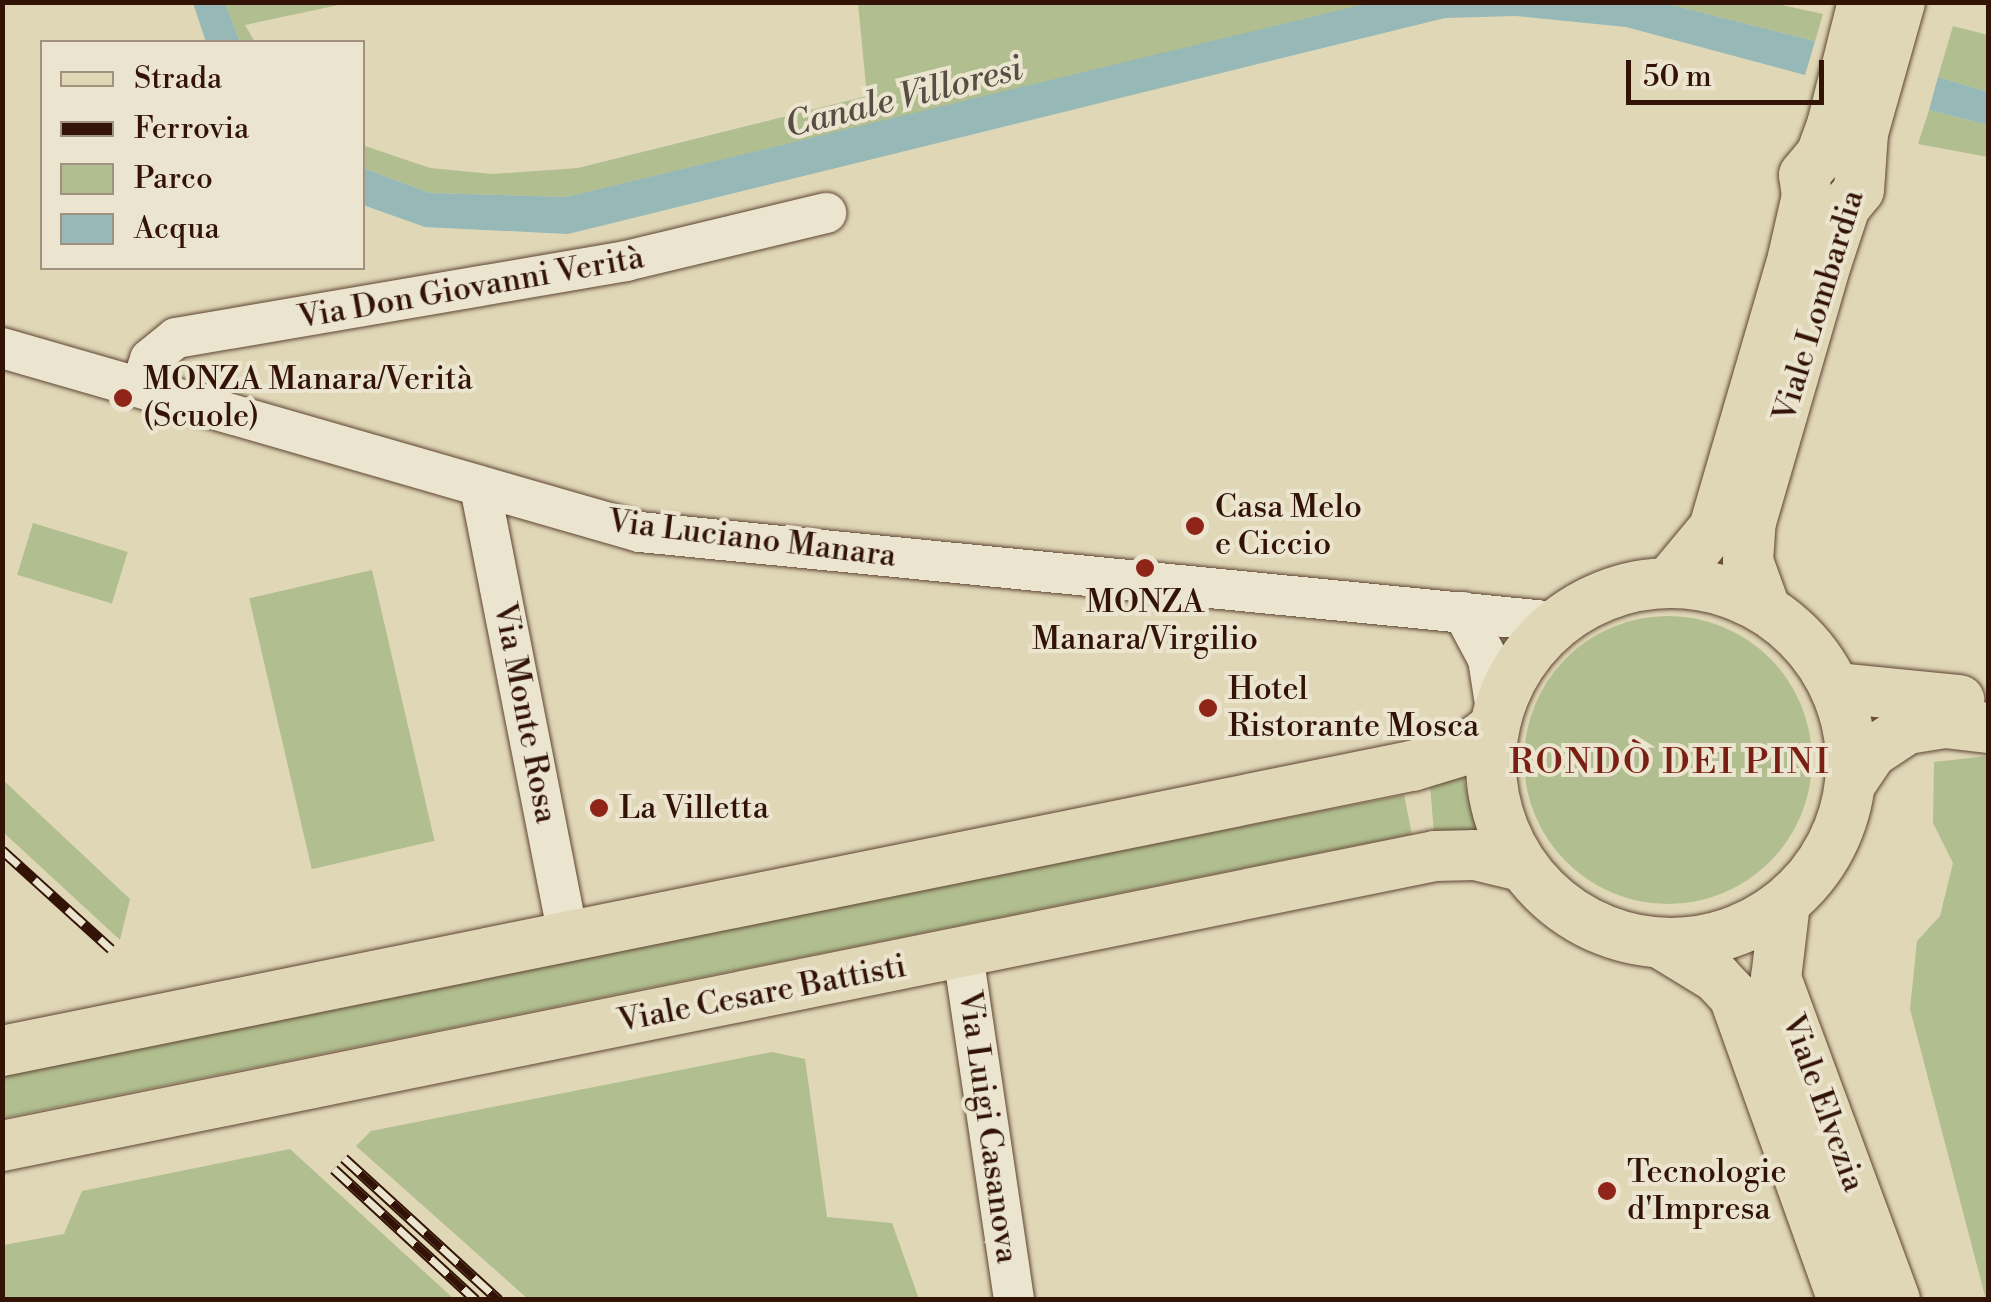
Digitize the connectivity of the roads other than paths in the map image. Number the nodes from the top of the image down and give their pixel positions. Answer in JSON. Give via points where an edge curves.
{"nodes":[{"id":1,"x":1864,"y":2,"type":"edge"},
{"id":2,"x":1900,"y":2,"type":"edge"},
{"id":3,"x":826,"y":213,"type":"dead end"},
{"id":4,"x":2,"y":348,"type":"edge"},
{"id":5,"x":142,"y":387,"type":"junction"},
{"id":6,"x":480,"y":487,"type":"junction"},
{"id":7,"x":1670,"y":581,"type":"junction"},
{"id":8,"x":1766,"y":608,"type":"junction"},
{"id":9,"x":1463,"y":612,"type":"junction"},
{"id":10,"x":1556,"y":622,"type":"junction"},
{"id":11,"x":1836,"y":688,"type":"junction"},
{"id":12,"x":1988,"y":702,"type":"edge"},
{"id":13,"x":1494,"y":720,"type":"junction"},
{"id":14,"x":1988,"y":728,"type":"edge"},
{"id":15,"x":1851,"y":783,"type":"junction"},
{"id":16,"x":1522,"y":866,"type":"junction"},
{"id":17,"x":1784,"y":903,"type":"junction"},
{"id":18,"x":569,"y":939,"type":"junction"},
{"id":19,"x":1660,"y":943,"type":"junction"},
{"id":20,"x":963,"y":954,"type":"junction"},
{"id":21,"x":2,"y":1051,"type":"edge"},
{"id":22,"x":2,"y":1146,"type":"edge"},
{"id":23,"x":1014,"y":1300,"type":"edge"},
{"id":24,"x":1843,"y":1300,"type":"edge"},
{"id":25,"x":1895,"y":1300,"type":"edge"}],
"edges":[{"from":1,"to":7,"type":"main road","name":"Viale Lombardia","via":[[1832,125],[1804,176],[1807,196],[1793,257],[1714,528]]},
{"from":2,"to":8,"type":"main road","name":"Viale Lombardia","via":[[1863,133],[1858,190],[1845,206],[1751,522],[1748,561]]},
{"from":3,"to":5,"type":"street","name":"Via Don Giovanni Verità","via":[[626,261],[176,338],[150,358]]},
{"from":4,"to":5,"type":"street","name":"Via Luciano Manara"},
{"from":5,"to":6,"type":"street","name":"Via Luciano Manara"},
{"from":6,"to":9,"type":"street","name":"Via Luciano Manara","via":[[672,536]]},
{"from":6,"to":18,"type":"street","name":"Via Monte Rosa"},
{"from":7,"to":8,"type":"main road","via":[[1720,588]]},
{"from":7,"to":10,"type":"main road","via":[[1629,586]]},
{"from":8,"to":11,"type":"main road","via":[[1812,650]]},
{"from":9,"to":10,"type":"street","name":"Via Luciano Manara"},
{"from":9,"to":13,"type":"street","via":[[1488,658]]},
{"from":10,"to":13,"type":"main road","via":[[1519,662]]},
{"from":11,"to":12,"type":"main road","via":[[1919,701]]},
{"from":11,"to":15,"type":"main road","via":[[1850,734]]},
{"from":13,"to":16,"type":"main road","via":[[1489,777],[1500,824]]},
{"from":13,"to":18,"type":"main road","via":[[1465,750],[1412,766]]},
{"from":14,"to":15,"type":"main road","via":[[1907,729],[1872,752]]},
{"from":15,"to":17,"type":"main road","via":[[1830,850]]},
{"from":16,"to":19,"type":"main road","via":[[1575,916],[1616,935]]},
{"from":16,"to":20,"type":"main road","name":"Viale Cesare Battisti","via":[[1475,855],[1435,856]]},
{"from":17,"to":19,"type":"main road","via":[[1726,935]]},
{"from":17,"to":25,"type":"main road","name":"Viale Elvezia","via":[[1776,978]]},
{"from":18,"to":21,"type":"main road"},
{"from":19,"to":24,"type":"main road","name":"Viale Elvezia","via":[[1716,976],[1734,996]]},
{"from":20,"to":22,"type":"main road","name":"Viale Cesare Battisti"},
{"from":20,"to":23,"type":"street","name":"Via Luigi Casanova"}]}
